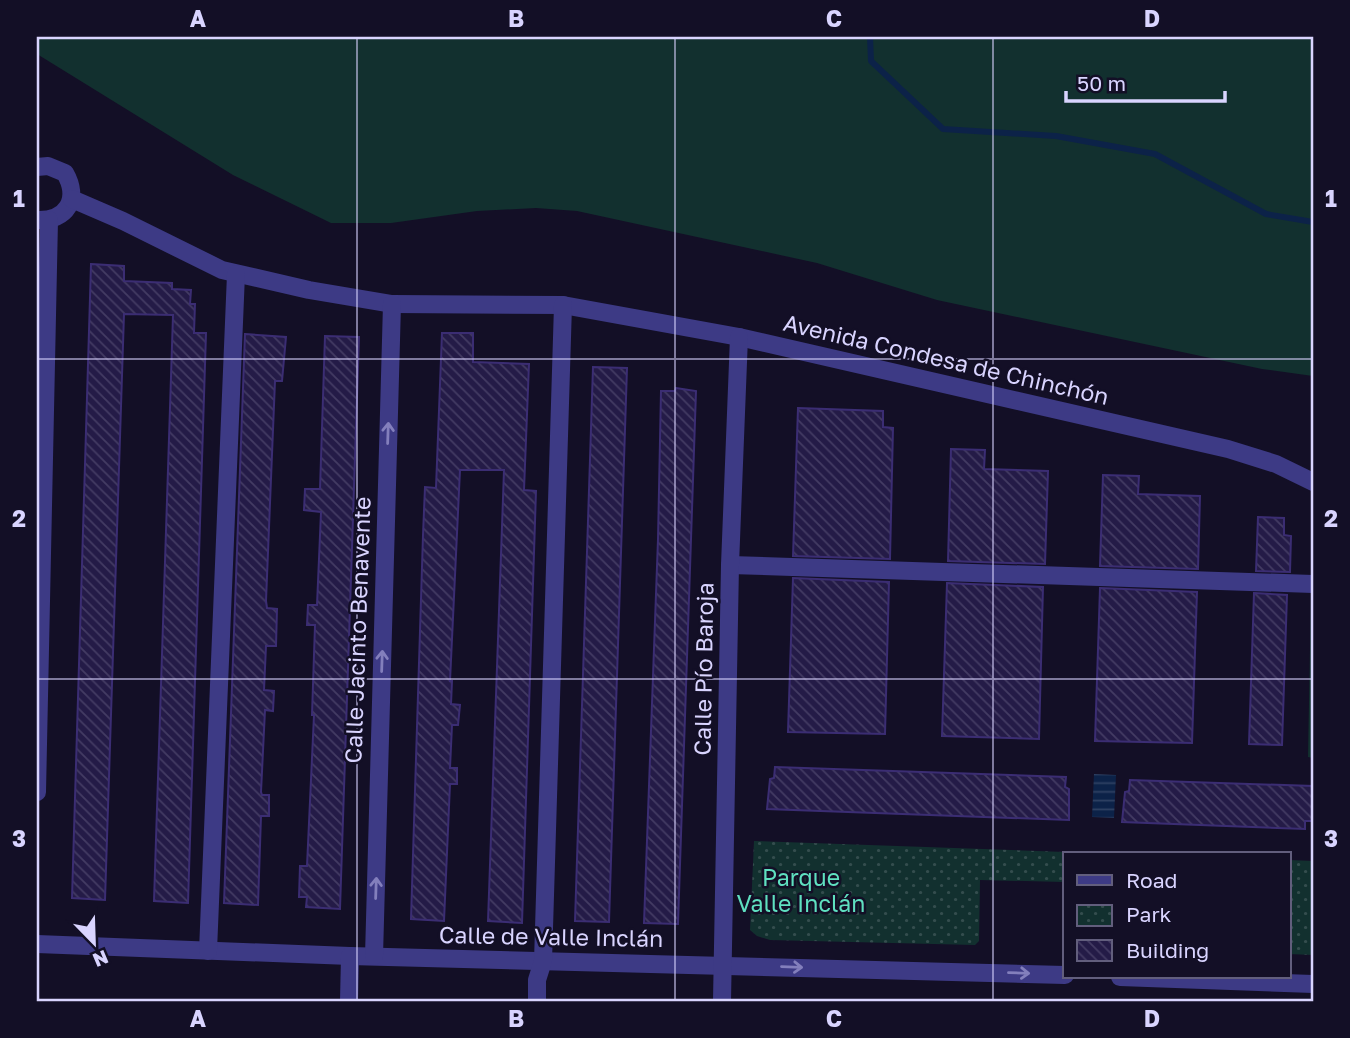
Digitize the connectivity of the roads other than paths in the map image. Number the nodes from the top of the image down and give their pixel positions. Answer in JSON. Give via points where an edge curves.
{"nodes":[{"id":1,"x":41,"y":163,"type":"edge"},
{"id":2,"x":72,"y":199,"type":"junction"},
{"id":3,"x":43,"y":220,"type":"edge"},
{"id":4,"x":236,"y":274,"type":"junction"},
{"id":5,"x":392,"y":304,"type":"junction"},
{"id":6,"x":563,"y":305,"type":"junction"},
{"id":7,"x":739,"y":337,"type":"junction"},
{"id":8,"x":1313,"y":482,"type":"edge"},
{"id":9,"x":730,"y":565,"type":"junction"},
{"id":10,"x":1313,"y":584,"type":"edge"},
{"id":11,"x":37,"y":793,"type":"edge"},
{"id":12,"x":37,"y":944,"type":"edge"},
{"id":13,"x":208,"y":951,"type":"junction"},
{"id":14,"x":350,"y":956,"type":"junction"},
{"id":15,"x":374,"y":956,"type":"junction"},
{"id":16,"x":543,"y":961,"type":"junction"},
{"id":17,"x":723,"y":965,"type":"junction"},
{"id":18,"x":1063,"y":975,"type":"edge"},
{"id":19,"x":1148,"y":978,"type":"edge"},
{"id":20,"x":1313,"y":984,"type":"edge"},
{"id":21,"x":349,"y":1001,"type":"edge"},
{"id":22,"x":537,"y":1001,"type":"edge"},
{"id":23,"x":722,"y":1001,"type":"edge"}],
"edges":[{"from":1,"to":2,"type":"street","via":[[65,173]]},
{"from":2,"to":3,"type":"street","via":[[64,212]]},
{"from":2,"to":4,"type":"street","name":"Avenida Condesa de Chinchón"},
{"from":3,"to":11,"type":"street"},
{"from":4,"to":5,"type":"street","name":"Avenida Condesa de Chinchón"},
{"from":4,"to":13,"type":"street"},
{"from":5,"to":6,"type":"street","name":"Avenida Condesa de Chinchón"},
{"from":15,"to":5,"type":"street","name":"Calle Jacinto Benavente","one_way":true},
{"from":6,"to":7,"type":"street","name":"Avenida Condesa de Chinchón"},
{"from":6,"to":16,"type":"street"},
{"from":7,"to":8,"type":"street","name":"Avenida Condesa de Chinchón","via":[[1228,449]]},
{"from":7,"to":9,"type":"street","name":"Calle Pío Baroja"},
{"from":9,"to":10,"type":"street"},
{"from":9,"to":17,"type":"street","name":"Calle Pío Baroja"},
{"from":12,"to":13,"type":"street","name":"Calle de Valle Inclán"},
{"from":13,"to":14,"type":"street","name":"Calle de Valle Inclán"},
{"from":14,"to":15,"type":"street","name":"Calle de Valle Inclán"},
{"from":14,"to":21,"type":"street"},
{"from":15,"to":16,"type":"street","name":"Calle de Valle Inclán"},
{"from":16,"to":17,"type":"street","name":"Calle de Valle Inclán"},
{"from":16,"to":22,"type":"street"},
{"from":17,"to":18,"type":"street","name":"Calle de Valle Inclán","one_way":true},
{"from":17,"to":23,"type":"street","name":"Calle Pío Baroja"},
{"from":19,"to":20,"type":"street"}]}
